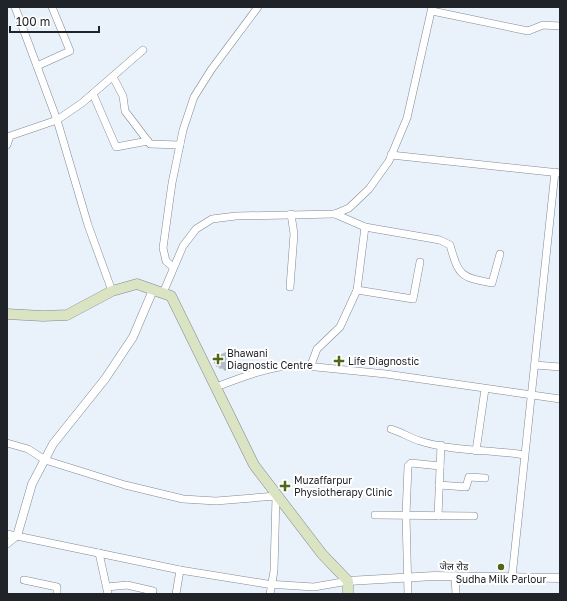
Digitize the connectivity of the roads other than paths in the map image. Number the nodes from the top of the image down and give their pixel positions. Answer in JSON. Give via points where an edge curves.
{"nodes":[{"id":1,"x":15,"y":7,"type":"edge"},
{"id":2,"x":52,"y":7,"type":"edge"},
{"id":3,"x":258,"y":7,"type":"edge"},
{"id":4,"x":432,"y":9,"type":"edge"},
{"id":5,"x":560,"y":26,"type":"edge"},
{"id":6,"x":144,"y":50,"type":"dead end"},
{"id":7,"x":36,"y":66,"type":"junction"},
{"id":8,"x":113,"y":77,"type":"junction"},
{"id":9,"x":93,"y":94,"type":"junction"},
{"id":10,"x":57,"y":120,"type":"junction"},
{"id":11,"x":148,"y":141,"type":"junction"},
{"id":12,"x":7,"y":145,"type":"edge"},
{"id":13,"x":180,"y":145,"type":"junction"},
{"id":14,"x":392,"y":155,"type":"junction"},
{"id":15,"x":558,"y":172,"type":"edge"},
{"id":16,"x":291,"y":214,"type":"junction"},
{"id":17,"x":335,"y":214,"type":"junction"},
{"id":18,"x":365,"y":227,"type":"junction"},
{"id":19,"x":500,"y":254,"type":"dead end"},
{"id":20,"x":420,"y":262,"type":"dead end"},
{"id":21,"x":173,"y":268,"type":"junction"},
{"id":22,"x":290,"y":287,"type":"dead end"},
{"id":23,"x":153,"y":290,"type":"junction"},
{"id":24,"x":357,"y":290,"type":"junction"},
{"id":25,"x":112,"y":291,"type":"junction"},
{"id":26,"x":163,"y":293,"type":"junction"},
{"id":27,"x":7,"y":314,"type":"edge"},
{"id":28,"x":535,"y":365,"type":"junction"},
{"id":29,"x":311,"y":366,"type":"junction"},
{"id":30,"x":560,"y":367,"type":"edge"},
{"id":31,"x":216,"y":387,"type":"junction"},
{"id":32,"x":485,"y":389,"type":"junction"},
{"id":33,"x":532,"y":395,"type":"junction"},
{"id":34,"x":560,"y":399,"type":"edge"},
{"id":35,"x":391,"y":429,"type":"dead end"},
{"id":36,"x":7,"y":443,"type":"edge"},
{"id":37,"x":441,"y":445,"type":"junction"},
{"id":38,"x":476,"y":451,"type":"junction"},
{"id":39,"x":524,"y":455,"type":"junction"},
{"id":40,"x":45,"y":460,"type":"junction"},
{"id":41,"x":440,"y":466,"type":"junction"},
{"id":42,"x":486,"y":478,"type":"dead end"},
{"id":43,"x":439,"y":485,"type":"junction"},
{"id":44,"x":276,"y":496,"type":"junction"},
{"id":45,"x":375,"y":515,"type":"dead end"},
{"id":46,"x":406,"y":515,"type":"junction"},
{"id":47,"x":438,"y":516,"type":"junction"},
{"id":48,"x":474,"y":516,"type":"dead end"},
{"id":49,"x":7,"y":534,"type":"edge"},
{"id":50,"x":17,"y":536,"type":"junction"},
{"id":51,"x":7,"y":544,"type":"edge"},
{"id":52,"x":99,"y":553,"type":"junction"},
{"id":53,"x":180,"y":570,"type":"junction"},
{"id":54,"x":560,"y":574,"type":"edge"},
{"id":55,"x":455,"y":576,"type":"junction"},
{"id":56,"x":407,"y":577,"type":"junction"},
{"id":57,"x":512,"y":577,"type":"junction"},
{"id":58,"x":560,"y":578,"type":"edge"},
{"id":59,"x":24,"y":580,"type":"dead end"},
{"id":60,"x":348,"y":581,"type":"junction"},
{"id":61,"x":271,"y":584,"type":"junction"},
{"id":62,"x":108,"y":591,"type":"edge"},
{"id":63,"x":153,"y":592,"type":"dead end"},
{"id":64,"x":57,"y":594,"type":"edge"},
{"id":65,"x":176,"y":594,"type":"edge"},
{"id":66,"x":270,"y":594,"type":"edge"},
{"id":67,"x":348,"y":594,"type":"edge"},
{"id":68,"x":408,"y":594,"type":"edge"},
{"id":69,"x":456,"y":594,"type":"edge"}],
"edges":[{"from":1,"to":7,"type":"street"},
{"from":2,"to":7,"type":"street","via":[[70,51]]},
{"from":3,"to":13,"type":"street","via":[[211,70],[194,98]]},
{"from":4,"to":5,"type":"street","via":[[528,31],[543,25]]},
{"from":4,"to":14,"type":"street","via":[[408,118]]},
{"from":6,"to":8,"type":"street"},
{"from":7,"to":10,"type":"street"},
{"from":8,"to":9,"type":"street"},
{"from":8,"to":11,"type":"street","via":[[123,96],[125,111]]},
{"from":9,"to":10,"type":"street"},
{"from":9,"to":11,"type":"street","via":[[116,147]]},
{"from":10,"to":12,"type":"street","via":[[10,136]]},
{"from":10,"to":25,"type":"street","via":[[88,225]]},
{"from":11,"to":13,"type":"street","via":[[150,144]]},
{"from":13,"to":21,"type":"street","via":[[163,248],[166,261]]},
{"from":14,"to":15,"type":"street"},
{"from":14,"to":17,"type":"street","via":[[369,189],[349,208]]},
{"from":15,"to":28,"type":"street"},
{"from":16,"to":17,"type":"street"},
{"from":16,"to":21,"type":"street","via":[[212,219],[196,229],[183,246]]},
{"from":16,"to":22,"type":"street","via":[[294,234]]},
{"from":17,"to":18,"type":"street"},
{"from":18,"to":19,"type":"street","via":[[440,240],[450,245],[459,272],[467,278],[492,283]]},
{"from":18,"to":24,"type":"street"},
{"from":20,"to":24,"type":"street","via":[[413,298]]},
{"from":21,"to":26,"type":"street"},
{"from":23,"to":25,"type":"main road","via":[[137,284]]},
{"from":23,"to":26,"type":"main road"},
{"from":23,"to":40,"type":"street","via":[[133,337],[105,379],[53,444]]},
{"from":24,"to":29,"type":"street","via":[[340,327],[317,350]]},
{"from":25,"to":27,"type":"main road","via":[[67,315]]},
{"from":26,"to":31,"type":"main road","via":[[171,296]]},
{"from":28,"to":30,"type":"street"},
{"from":28,"to":33,"type":"street"},
{"from":29,"to":31,"type":"street","via":[[281,366]]},
{"from":29,"to":32,"type":"street"},
{"from":31,"to":44,"type":"main road","via":[[254,465]]},
{"from":32,"to":33,"type":"street"},
{"from":32,"to":38,"type":"street"},
{"from":33,"to":34,"type":"street"},
{"from":33,"to":39,"type":"street"},
{"from":35,"to":37,"type":"street","via":[[419,441]]},
{"from":36,"to":40,"type":"street","via":[[28,449]]},
{"from":37,"to":38,"type":"street"},
{"from":37,"to":41,"type":"street"},
{"from":38,"to":39,"type":"street"},
{"from":39,"to":57,"type":"street"},
{"from":40,"to":44,"type":"street","via":[[125,485],[183,499],[216,501]]},
{"from":40,"to":50,"type":"street","via":[[32,484]]},
{"from":41,"to":43,"type":"street"},
{"from":41,"to":46,"type":"street","via":[[409,464]]},
{"from":42,"to":43,"type":"street","via":[[469,477],[466,487]]},
{"from":43,"to":47,"type":"street"},
{"from":44,"to":60,"type":"main road","via":[[322,554]]},
{"from":44,"to":61,"type":"street"},
{"from":45,"to":46,"type":"street"},
{"from":46,"to":47,"type":"street"},
{"from":46,"to":56,"type":"street"},
{"from":47,"to":48,"type":"street"},
{"from":49,"to":50,"type":"street"},
{"from":50,"to":51,"type":"street"},
{"from":50,"to":52,"type":"street"},
{"from":52,"to":53,"type":"street"},
{"from":52,"to":62,"type":"street"},
{"from":53,"to":61,"type":"street"},
{"from":53,"to":65,"type":"street"},
{"from":54,"to":58,"type":"street"},
{"from":55,"to":56,"type":"street","name":"जेल रोड"},
{"from":55,"to":57,"type":"street","name":"जेल रोड"},
{"from":55,"to":69,"type":"street"},
{"from":56,"to":60,"type":"street","name":"जेल रोड"},
{"from":56,"to":68,"type":"street"},
{"from":57,"to":58,"type":"street","name":"जेल रोड"},
{"from":59,"to":64,"type":"street","via":[[57,587]]},
{"from":60,"to":61,"type":"street","via":[[314,587]]},
{"from":60,"to":67,"type":"main road"},
{"from":61,"to":66,"type":"street"},
{"from":62,"to":63,"type":"street","via":[[126,584]]}]}
